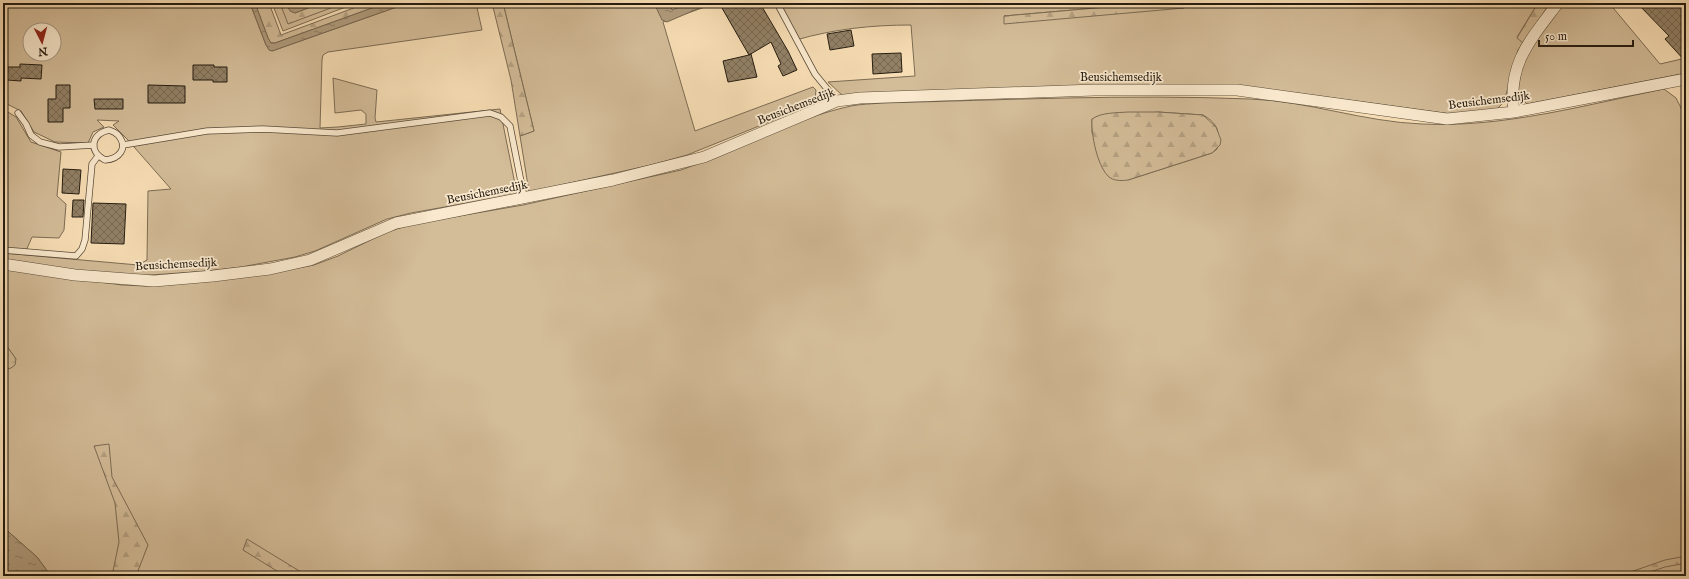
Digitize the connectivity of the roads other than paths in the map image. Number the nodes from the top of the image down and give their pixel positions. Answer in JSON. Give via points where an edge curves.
{"nodes":[{"id":1,"x":777,"y":3,"type":"edge"},
{"id":2,"x":1558,"y":3,"type":"edge"},
{"id":3,"x":1686,"y":80,"type":"edge"},
{"id":4,"x":837,"y":102,"type":"junction"},
{"id":5,"x":1514,"y":112,"type":"junction"},
{"id":6,"x":18,"y":113,"type":"dead end"},
{"id":7,"x":94,"y":145,"type":"junction"},
{"id":8,"x":123,"y":145,"type":"junction"},
{"id":9,"x":98,"y":156,"type":"junction"},
{"id":10,"x":524,"y":197,"type":"junction"},
{"id":11,"x":3,"y":250,"type":"edge"},
{"id":12,"x":3,"y":264,"type":"edge"}],
"edges":[{"from":1,"to":4,"type":"lane","via":[[815,74]]},
{"from":2,"to":5,"type":"street","via":[[1525,47],[1520,58],[1514,79]]},
{"from":3,"to":5,"type":"street","name":"Beusichemsedijk"},
{"from":4,"to":5,"type":"street","name":"Beusichemsedijk","via":[[860,98],[1095,90],[1237,90],[1447,119]]},
{"from":4,"to":10,"type":"street","name":"Beusichemsedijk","via":[[704,157],[613,180]]},
{"from":6,"to":7,"type":"lane","via":[[31,135],[40,142],[59,146]]},
{"from":7,"to":8,"type":"lane","via":[[101,132],[110,130],[118,136]]},
{"from":7,"to":9,"type":"lane"},
{"from":8,"to":9,"type":"lane","via":[[121,154],[117,157],[105,160]]},
{"from":8,"to":10,"type":"lane","via":[[207,131],[263,129],[338,133],[490,114],[501,117],[510,126]]},
{"from":9,"to":11,"type":"lane","via":[[92,164],[85,240],[82,250],[76,256]]},
{"from":10,"to":12,"type":"street","name":"Beusichemsedijk","via":[[396,223],[310,260],[270,269],[154,281],[75,275]]}]}
